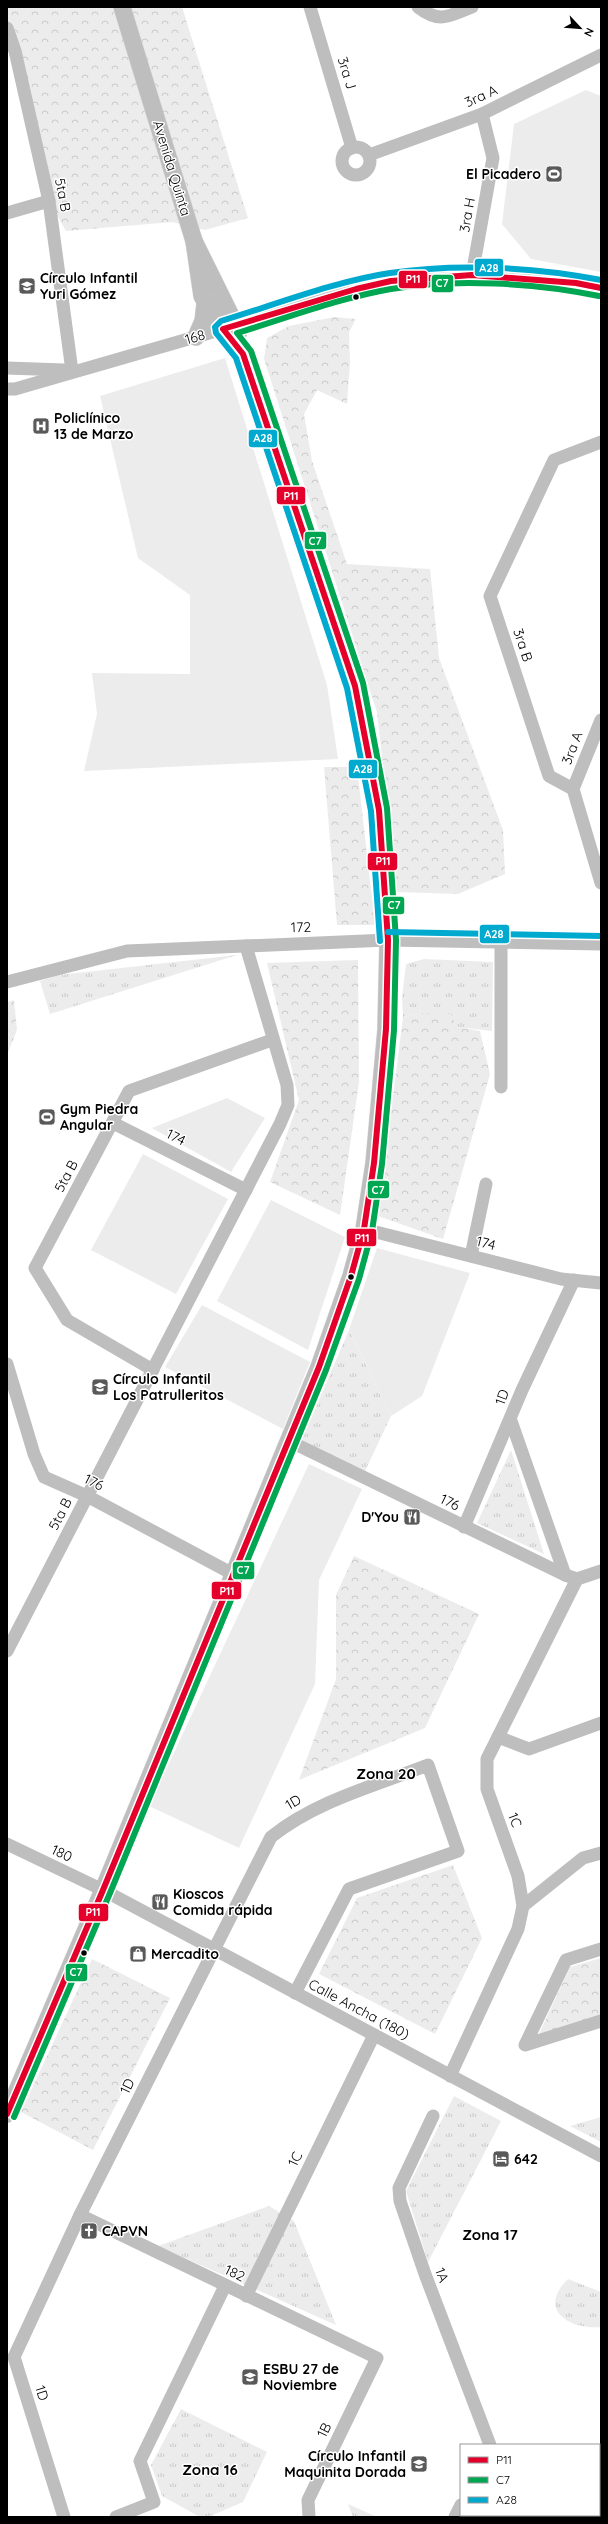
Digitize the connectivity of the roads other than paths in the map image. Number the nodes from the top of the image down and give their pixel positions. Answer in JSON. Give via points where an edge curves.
{"nodes":[{"id":1,"x":122,"y":7,"type":"edge"},
{"id":2,"x":310,"y":7,"type":"edge"},
{"id":3,"x":472,"y":7,"type":"edge"},
{"id":4,"x":422,"y":10,"type":"edge"},
{"id":5,"x":7,"y":28,"type":"edge"},
{"id":6,"x":11,"y":53,"type":"edge"},
{"id":7,"x":601,"y":55,"type":"edge"},
{"id":8,"x":482,"y":114,"type":"junction"},
{"id":9,"x":352,"y":148,"type":"junction"},
{"id":10,"x":369,"y":155,"type":"junction"},
{"id":11,"x":49,"y":201,"type":"junction"},
{"id":12,"x":7,"y":213,"type":"edge"},
{"id":13,"x":194,"y":241,"type":"junction"},
{"id":14,"x":472,"y":275,"type":"junction"},
{"id":15,"x":601,"y":288,"type":"edge"},
{"id":16,"x":205,"y":304,"type":"junction"},
{"id":17,"x":229,"y":326,"type":"junction"},
{"id":18,"x":196,"y":337,"type":"junction"},
{"id":19,"x":7,"y":368,"type":"edge"},
{"id":20,"x":72,"y":371,"type":"junction"},
{"id":21,"x":7,"y":389,"type":"edge"},
{"id":22,"x":601,"y":442,"type":"edge"},
{"id":23,"x":601,"y":720,"type":"edge"},
{"id":24,"x":573,"y":789,"type":"junction"},
{"id":25,"x":601,"y":883,"type":"edge"},
{"id":26,"x":388,"y":940,"type":"junction"},
{"id":27,"x":501,"y":942,"type":"junction"},
{"id":28,"x":601,"y":944,"type":"edge"},
{"id":29,"x":246,"y":946,"type":"junction"},
{"id":30,"x":7,"y":982,"type":"edge"},
{"id":31,"x":272,"y":1040,"type":"junction"},
{"id":32,"x":501,"y":1087,"type":"dead end"},
{"id":33,"x":113,"y":1123,"type":"junction"},
{"id":34,"x":486,"y":1184,"type":"dead end"},
{"id":35,"x":246,"y":1190,"type":"junction"},
{"id":36,"x":364,"y":1229,"type":"junction"},
{"id":37,"x":471,"y":1256,"type":"junction"},
{"id":38,"x":574,"y":1280,"type":"junction"},
{"id":39,"x":601,"y":1283,"type":"edge"},
{"id":40,"x":601,"y":1293,"type":"edge"},
{"id":41,"x":7,"y":1364,"type":"edge"},
{"id":42,"x":153,"y":1370,"type":"junction"},
{"id":43,"x":511,"y":1421,"type":"junction"},
{"id":44,"x":287,"y":1440,"type":"junction"},
{"id":45,"x":87,"y":1496,"type":"junction"},
{"id":46,"x":464,"y":1527,"type":"junction"},
{"id":47,"x":601,"y":1571,"type":"edge"},
{"id":48,"x":234,"y":1574,"type":"junction"},
{"id":49,"x":571,"y":1577,"type":"junction"},
{"id":50,"x":7,"y":1651,"type":"edge"},
{"id":51,"x":601,"y":1723,"type":"edge"},
{"id":52,"x":498,"y":1737,"type":"junction"},
{"id":53,"x":7,"y":1844,"type":"edge"},
{"id":54,"x":601,"y":1853,"type":"edge"},
{"id":55,"x":102,"y":1890,"type":"junction"},
{"id":56,"x":523,"y":1906,"type":"junction"},
{"id":57,"x":212,"y":1949,"type":"junction"},
{"id":58,"x":601,"y":1949,"type":"edge"},
{"id":59,"x":295,"y":1993,"type":"junction"},
{"id":60,"x":601,"y":2021,"type":"edge"},
{"id":61,"x":374,"y":2035,"type":"junction"},
{"id":62,"x":450,"y":2076,"type":"junction"},
{"id":63,"x":7,"y":2114,"type":"edge"},
{"id":64,"x":433,"y":2116,"type":"dead end"},
{"id":65,"x":601,"y":2156,"type":"edge"},
{"id":66,"x":80,"y":2215,"type":"junction"},
{"id":67,"x":225,"y":2286,"type":"junction"},
{"id":68,"x":246,"y":2296,"type":"junction"},
{"id":69,"x":10,"y":2355,"type":"edge"},
{"id":70,"x":377,"y":2358,"type":"joint"},
{"id":71,"x":490,"y":2444,"type":"edge"},
{"id":72,"x":460,"y":2507,"type":"edge"},
{"id":73,"x":64,"y":2517,"type":"edge"},
{"id":74,"x":116,"y":2517,"type":"edge"},
{"id":75,"x":309,"y":2517,"type":"edge"},
{"id":76,"x":455,"y":2517,"type":"edge"}],
"edges":[{"from":1,"to":13,"type":"main road","name":"Avenida Quinta"},
{"from":2,"to":9,"type":"street","name":"3ra J"},
{"from":3,"to":4,"type":"street","via":[[443,19]]},
{"from":5,"to":6,"type":"street","name":"5ta B"},
{"from":6,"to":11,"type":"street","name":"5ta B"},
{"from":7,"to":8,"type":"street","name":"3ra A"},
{"from":8,"to":10,"type":"street","name":"3ra A"},
{"from":8,"to":14,"type":"street","name":"3ra H","via":[[493,158]]},
{"from":9,"to":10,"type":"street","via":[[360,148]]},
{"from":9,"to":10,"type":"street","via":[[345,153],[343,160],[345,168],[351,174],[360,174],[368,169]]},
{"from":11,"to":12,"type":"street"},
{"from":11,"to":20,"type":"street","name":"5ta B"},
{"from":13,"to":16,"type":"main road","via":[[197,274]]},
{"from":13,"to":17,"type":"main road","name":"Avenida Quinta"},
{"from":14,"to":15,"type":"main road","name":"168","via":[[576,283]]},
{"from":14,"to":17,"type":"main road","name":"168","via":[[391,281]]},
{"from":16,"to":17,"type":"main road"},
{"from":16,"to":18,"type":"main road","via":[[203,321]]},
{"from":17,"to":18,"type":"street","name":"168"},
{"from":17,"to":26,"type":"main road","via":[[243,354],[355,686],[379,810]]},
{"from":18,"to":20,"type":"street","name":"168"},
{"from":19,"to":20,"type":"street","name":"168"},
{"from":20,"to":21,"type":"street","name":"168","via":[[15,389]]},
{"from":22,"to":24,"type":"street","name":"3ra B","via":[[554,460],[490,596],[549,776]]},
{"from":23,"to":24,"type":"street","name":"3ra A"},
{"from":24,"to":25,"type":"street"},
{"from":26,"to":27,"type":"street","name":"172"},
{"from":26,"to":29,"type":"street","name":"172"},
{"from":26,"to":36,"type":"main road","via":[[382,1088]]},
{"from":27,"to":28,"type":"street","name":"172"},
{"from":27,"to":32,"type":"street"},
{"from":29,"to":30,"type":"street","name":"172","via":[[127,951]]},
{"from":29,"to":31,"type":"street","name":"5ta B"},
{"from":31,"to":33,"type":"street","name":"5ta B","via":[[129,1091]]},
{"from":31,"to":35,"type":"street","name":"5ta B","via":[[287,1085],[288,1105]]},
{"from":33,"to":35,"type":"street","name":"174"},
{"from":33,"to":42,"type":"street","name":"5ta B","via":[[35,1268],[67,1320]]},
{"from":34,"to":37,"type":"street"},
{"from":35,"to":42,"type":"street","name":"5ta B"},
{"from":36,"to":37,"type":"street","name":"174"},
{"from":36,"to":44,"type":"main road","via":[[351,1276],[319,1367]]},
{"from":37,"to":38,"type":"street","name":"174"},
{"from":38,"to":39,"type":"street","name":"174"},
{"from":38,"to":40,"type":"street"},
{"from":38,"to":43,"type":"street","name":"1D","via":[[522,1390]]},
{"from":41,"to":45,"type":"street","name":"176","via":[[34,1454],[44,1477]]},
{"from":42,"to":45,"type":"street","name":"5ta B"},
{"from":43,"to":46,"type":"street","name":"1D"},
{"from":43,"to":49,"type":"street"},
{"from":44,"to":46,"type":"street","name":"176"},
{"from":44,"to":48,"type":"main road"},
{"from":45,"to":48,"type":"street","name":"176"},
{"from":45,"to":50,"type":"street","name":"5ta B"},
{"from":46,"to":49,"type":"street","name":"176"},
{"from":47,"to":49,"type":"street"},
{"from":48,"to":55,"type":"main road"},
{"from":49,"to":52,"type":"street","name":"1C"},
{"from":51,"to":52,"type":"street","via":[[529,1749]]},
{"from":52,"to":56,"type":"street","name":"1C","via":[[487,1759],[487,1790],[518,1876]]},
{"from":53,"to":55,"type":"street","name":"180"},
{"from":54,"to":56,"type":"street","via":[[584,1858]]},
{"from":55,"to":57,"type":"street","name":"Calle Ancha (180)"},
{"from":55,"to":63,"type":"main road"},
{"from":56,"to":62,"type":"street","name":"1C","via":[[518,1928]]},
{"from":57,"to":59,"type":"street","name":"Calle Ancha (180)"},
{"from":57,"to":59,"type":"street","name":"1D","via":[[270,1837],[311,1809],[428,1765],[458,1851],[349,1889]]},
{"from":57,"to":66,"type":"street","name":"1D"},
{"from":58,"to":60,"type":"street","via":[[566,1960],[525,2045]]},
{"from":59,"to":61,"type":"street","name":"Calle Ancha (180)"},
{"from":61,"to":62,"type":"street","name":"Calle Ancha (180)"},
{"from":61,"to":68,"type":"street","name":"1C"},
{"from":62,"to":65,"type":"street","name":"Calle Ancha (180)"},
{"from":64,"to":71,"type":"street","name":"1A","via":[[399,2188],[400,2202]]},
{"from":66,"to":67,"type":"street","name":"182"},
{"from":66,"to":69,"type":"street","name":"1D"},
{"from":67,"to":68,"type":"street","name":"182"},
{"from":67,"to":74,"type":"street","via":[[140,2461],[154,2502]]},
{"from":68,"to":70,"type":"street","name":"182"},
{"from":69,"to":73,"type":"street","name":"1D"},
{"from":70,"to":75,"type":"street","name":"1B","via":[[308,2500]]},
{"from":72,"to":76,"type":"street"}]}
